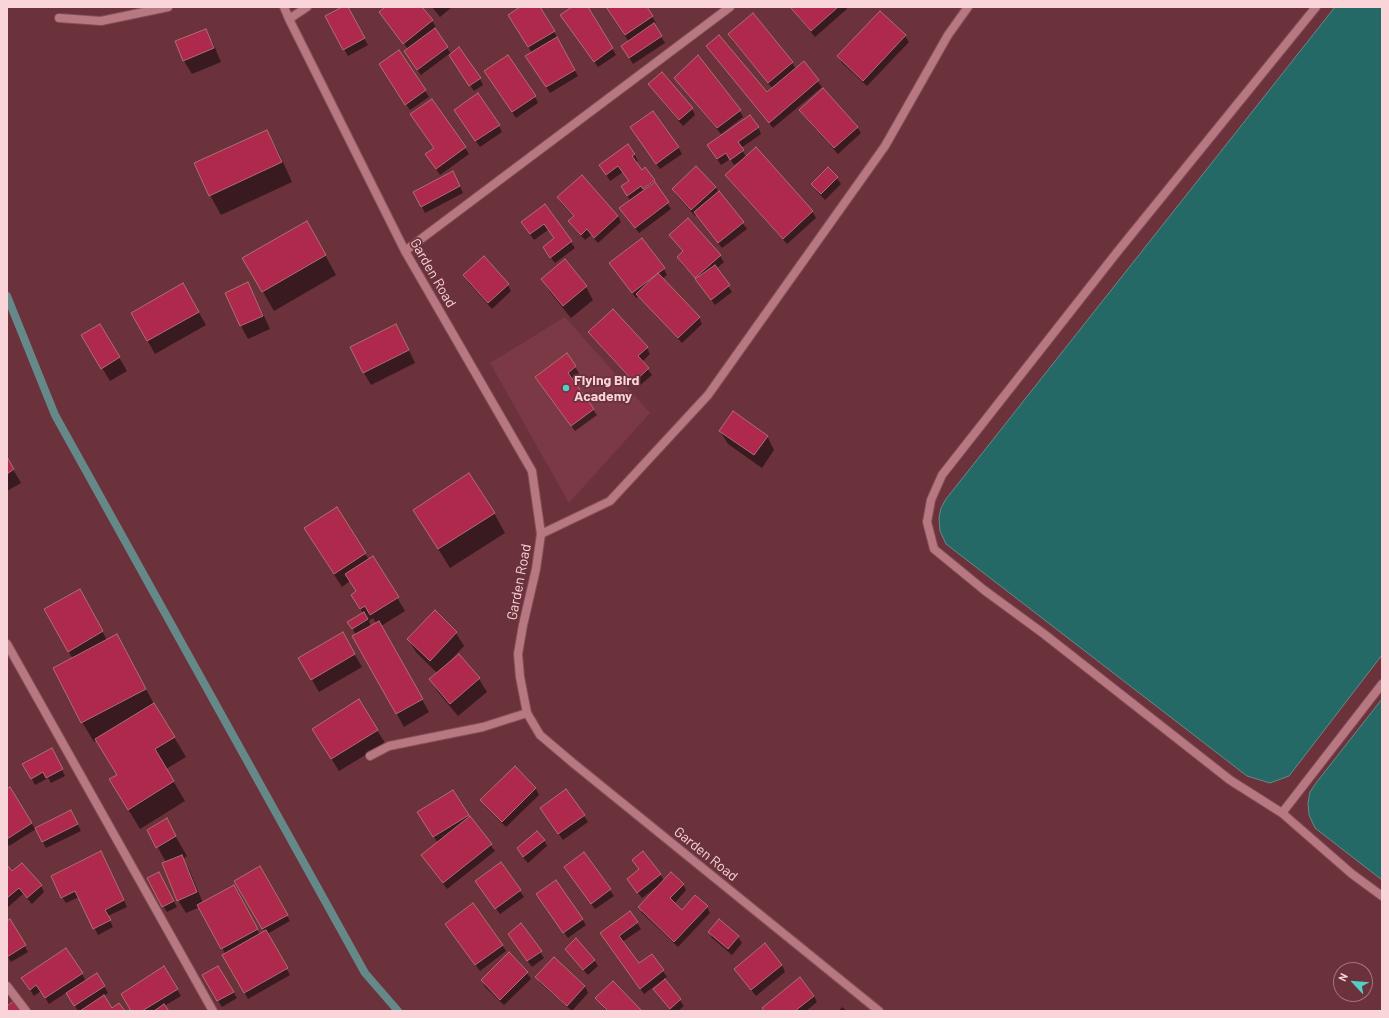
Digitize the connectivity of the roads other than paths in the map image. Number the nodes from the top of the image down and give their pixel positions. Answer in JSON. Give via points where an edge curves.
{"nodes":[{"id":1,"x":168,"y":7,"type":"edge"},
{"id":2,"x":284,"y":7,"type":"edge"},
{"id":3,"x":307,"y":7,"type":"edge"},
{"id":4,"x":730,"y":7,"type":"edge"},
{"id":5,"x":968,"y":7,"type":"edge"},
{"id":6,"x":1316,"y":7,"type":"edge"},
{"id":7,"x":59,"y":18,"type":"dead end"},
{"id":8,"x":289,"y":19,"type":"junction"},
{"id":9,"x":405,"y":251,"type":"junction"},
{"id":10,"x":541,"y":534,"type":"junction"},
{"id":11,"x":7,"y":644,"type":"edge"},
{"id":12,"x":1382,"y":684,"type":"edge"},
{"id":13,"x":527,"y":713,"type":"junction"},
{"id":14,"x":370,"y":756,"type":"dead end"},
{"id":15,"x":1282,"y":813,"type":"junction"},
{"id":16,"x":1382,"y":896,"type":"edge"},
{"id":17,"x":7,"y":986,"type":"edge"},
{"id":18,"x":26,"y":1011,"type":"edge"},
{"id":19,"x":213,"y":1011,"type":"edge"},
{"id":20,"x":879,"y":1011,"type":"edge"}],
"edges":[{"from":1,"to":7,"type":"street","via":[[101,21]]},
{"from":2,"to":8,"type":"street","name":"Garden Road"},
{"from":3,"to":8,"type":"street"},
{"from":4,"to":9,"type":"street"},
{"from":5,"to":10,"type":"street","via":[[948,35],[885,146],[708,395],[610,501]]},
{"from":6,"to":15,"type":"street","via":[[942,475],[931,500],[927,522],[934,549],[940,554],[1230,780]]},
{"from":8,"to":9,"type":"street","name":"Garden Road"},
{"from":9,"to":10,"type":"street","name":"Garden Road","via":[[532,471]]},
{"from":10,"to":13,"type":"street","name":"Garden Road","via":[[518,654]]},
{"from":11,"to":19,"type":"street"},
{"from":12,"to":15,"type":"street"},
{"from":13,"to":14,"type":"street","via":[[483,727],[389,746]]},
{"from":13,"to":20,"type":"street","name":"Garden Road","via":[[540,735],[567,758]]},
{"from":15,"to":16,"type":"street","via":[[1352,874]]},
{"from":17,"to":18,"type":"street"}]}
